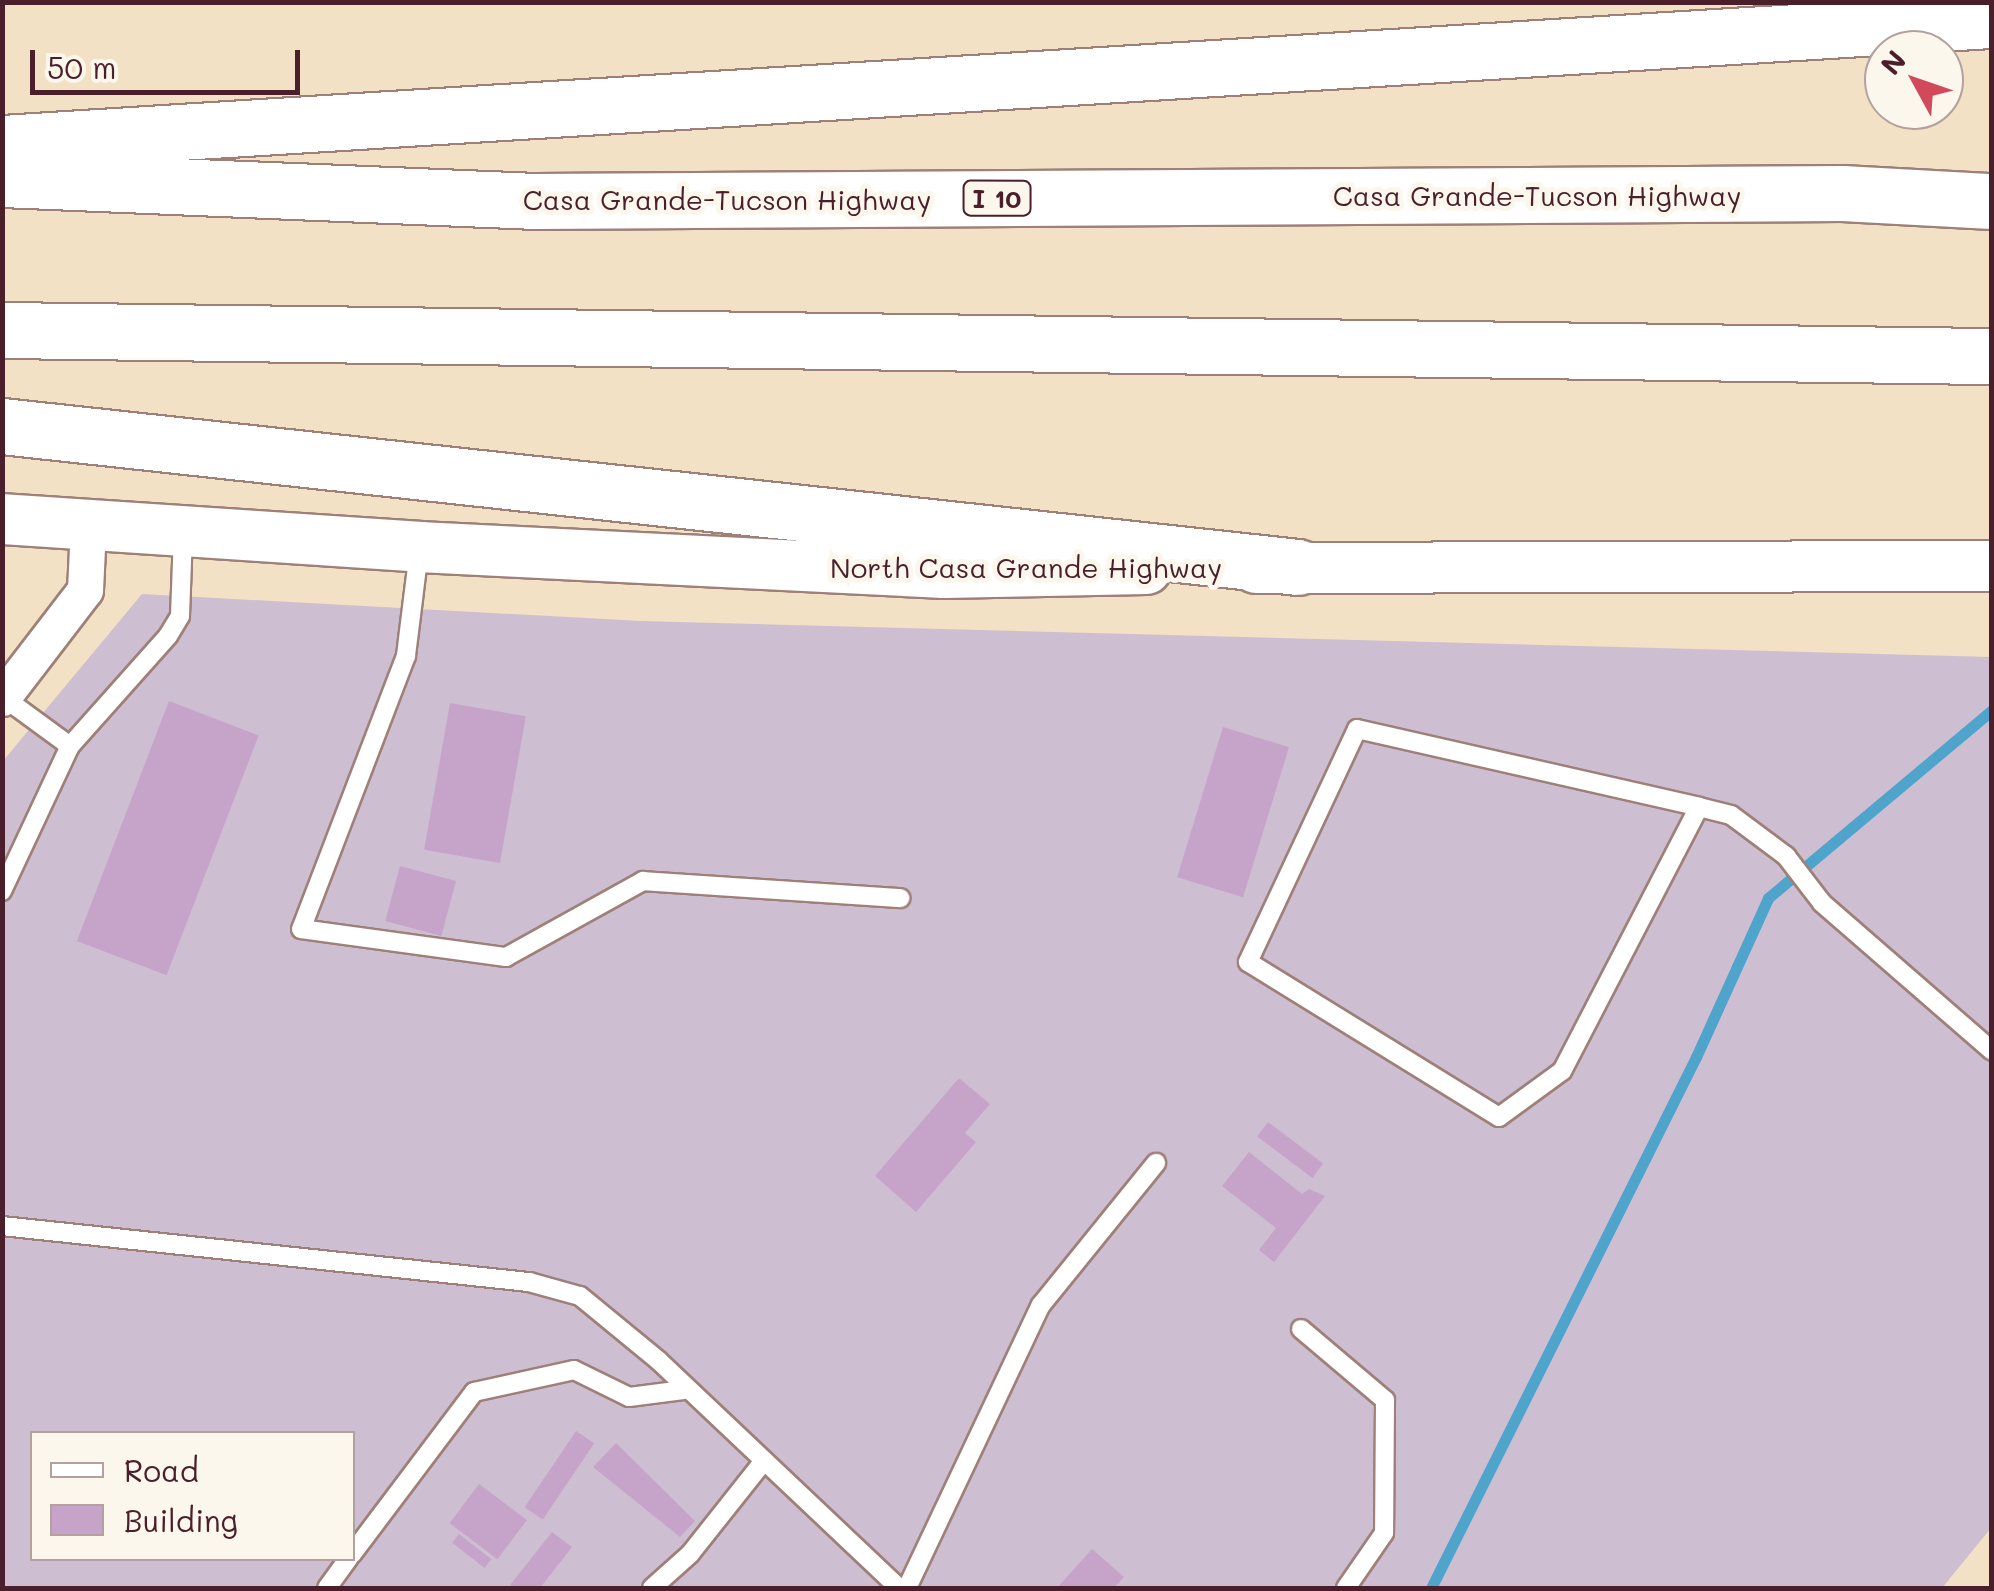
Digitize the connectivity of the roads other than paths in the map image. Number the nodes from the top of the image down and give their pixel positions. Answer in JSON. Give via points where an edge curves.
{"nodes":[{"id":1,"x":1992,"y":20,"type":"edge"},
{"id":2,"x":2,"y":143,"type":"edge"},
{"id":3,"x":2,"y":179,"type":"edge"},
{"id":4,"x":1992,"y":201,"type":"edge"},
{"id":5,"x":2,"y":330,"type":"edge"},
{"id":6,"x":1992,"y":356,"type":"edge"},
{"id":7,"x":2,"y":426,"type":"edge"},
{"id":8,"x":2,"y":520,"type":"edge"},
{"id":9,"x":88,"y":526,"type":"junction"},
{"id":10,"x":183,"y":532,"type":"junction"},
{"id":11,"x":420,"y":546,"type":"junction"},
{"id":12,"x":1992,"y":566,"type":"edge"},
{"id":13,"x":1298,"y":567,"type":"junction"},
{"id":14,"x":3,"y":698,"type":"edge"},
{"id":15,"x":70,"y":746,"type":"junction"},
{"id":16,"x":1700,"y":807,"type":"junction"},
{"id":17,"x":2,"y":892,"type":"edge"},
{"id":18,"x":900,"y":898,"type":"dead end"},
{"id":19,"x":1992,"y":1051,"type":"edge"},
{"id":20,"x":1156,"y":1164,"type":"dead end"},
{"id":21,"x":2,"y":1226,"type":"edge"},
{"id":22,"x":1301,"y":1329,"type":"dead end"},
{"id":23,"x":684,"y":1390,"type":"junction"},
{"id":24,"x":763,"y":1462,"type":"junction"},
{"id":25,"x":355,"y":1551,"type":"edge"},
{"id":26,"x":347,"y":1561,"type":"edge"},
{"id":27,"x":327,"y":1588,"type":"edge"},
{"id":28,"x":652,"y":1588,"type":"edge"},
{"id":29,"x":899,"y":1588,"type":"edge"},
{"id":30,"x":907,"y":1588,"type":"edge"},
{"id":31,"x":1346,"y":1588,"type":"edge"}],
"edges":[{"from":1,"to":2,"type":"highway"},
{"from":3,"to":4,"type":"highway","name":"Casa Grande-Tucson Highway","number":"I 10","via":[[536,201],[1842,193]]},
{"from":5,"to":6,"type":"highway"},
{"from":7,"to":13,"type":"highway"},
{"from":8,"to":9,"type":"main road","name":"North Casa Grande Highway"},
{"from":9,"to":10,"type":"main road","name":"North Casa Grande Highway"},
{"from":9,"to":14,"type":"street","via":[[85,590]]},
{"from":10,"to":11,"type":"main road","name":"North Casa Grande Highway"},
{"from":10,"to":15,"type":"lane","via":[[180,616]]},
{"from":11,"to":13,"type":"main road","name":"North Casa Grande Highway","via":[[944,573]]},
{"from":11,"to":18,"type":"lane","via":[[406,656],[301,929],[506,957],[643,881]]},
{"from":12,"to":13,"type":"main road","name":"North Casa Grande Highway"},
{"from":14,"to":15,"type":"lane"},
{"from":15,"to":17,"type":"lane"},
{"from":16,"to":16,"type":"lane","via":[[1357,729],[1248,962],[1499,1117],[1562,1071]]},
{"from":16,"to":19,"type":"lane","via":[[1730,815],[1786,856],[1822,903]]},
{"from":20,"to":30,"type":"lane","via":[[1041,1306]]},
{"from":21,"to":23,"type":"lane","via":[[528,1282],[580,1296]]},
{"from":22,"to":31,"type":"lane","via":[[1385,1400],[1384,1533]]},
{"from":23,"to":24,"type":"lane"},
{"from":23,"to":25,"type":"lane","via":[[629,1397],[574,1370],[474,1392]]},
{"from":24,"to":28,"type":"lane","via":[[690,1554]]},
{"from":24,"to":29,"type":"lane"},
{"from":26,"to":27,"type":"lane"}]}
